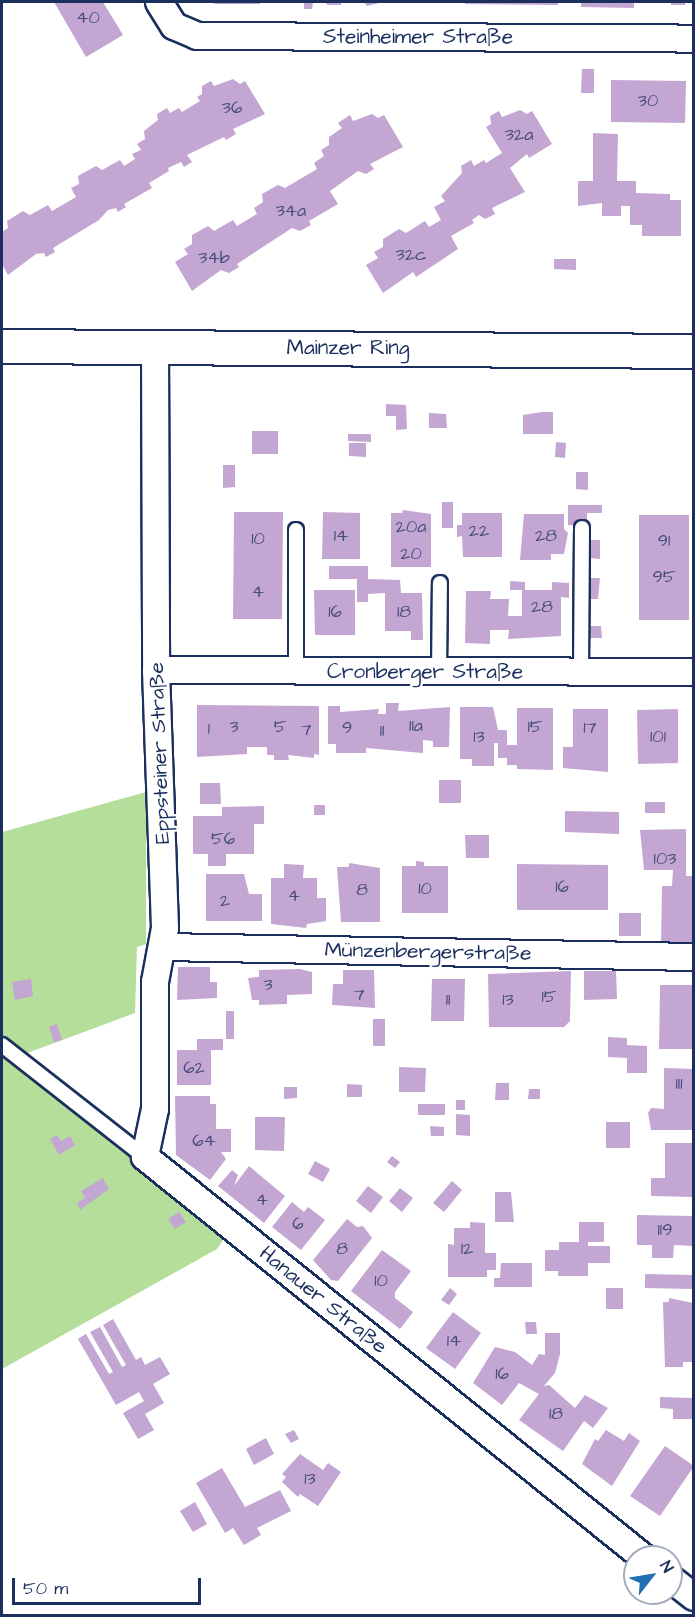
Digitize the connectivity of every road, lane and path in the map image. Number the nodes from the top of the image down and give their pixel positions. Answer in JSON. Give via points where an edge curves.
{"nodes":[{"id":1,"x":159,"y":2,"type":"edge"},
{"id":2,"x":693,"y":39,"type":"edge"},
{"id":3,"x":2,"y":346,"type":"edge"},
{"id":4,"x":155,"y":347,"type":"junction"},
{"id":5,"x":693,"y":351,"type":"edge"},
{"id":6,"x":582,"y":528,"type":"dead end"},
{"id":7,"x":296,"y":530,"type":"dead end"},
{"id":8,"x":440,"y":583,"type":"dead end"},
{"id":9,"x":156,"y":670,"type":"junction"},
{"id":10,"x":296,"y":671,"type":"junction"},
{"id":11,"x":439,"y":672,"type":"junction"},
{"id":12,"x":581,"y":672,"type":"junction"},
{"id":13,"x":693,"y":672,"type":"edge"},
{"id":14,"x":163,"y":947,"type":"junction"},
{"id":15,"x":693,"y":957,"type":"edge"},
{"id":16,"x":2,"y":1045,"type":"edge"},
{"id":17,"x":145,"y":1157,"type":"junction"},
{"id":18,"x":628,"y":1545,"type":"edge"}],
"edges":[{"from":1,"to":2,"type":"street","name":"Steinheimer Straße","via":[[174,26],[197,36]]},
{"from":3,"to":4,"type":"street","name":"Mainzer Ring"},
{"from":4,"to":5,"type":"street","name":"Mainzer Ring"},
{"from":4,"to":9,"type":"street","name":"Eppsteiner Straße"},
{"from":6,"to":12,"type":"lane"},
{"from":7,"to":10,"type":"lane"},
{"from":8,"to":11,"type":"lane"},
{"from":9,"to":10,"type":"street","name":"Cronberger Straße"},
{"from":9,"to":14,"type":"street","name":"Eppsteiner Straße"},
{"from":10,"to":11,"type":"street","name":"Cronberger Straße"},
{"from":11,"to":12,"type":"street","name":"Cronberger Straße"},
{"from":12,"to":13,"type":"street","name":"Cronberger Straße"},
{"from":14,"to":15,"type":"street","name":"Münzenbergerstraße"},
{"from":14,"to":17,"type":"street","name":"Eppsteiner Straße","via":[[155,982],[154,1118]]},
{"from":16,"to":17,"type":"lane","name":"Hanauer Straße"},
{"from":17,"to":18,"type":"street","name":"Hanauer Straße"}]}
